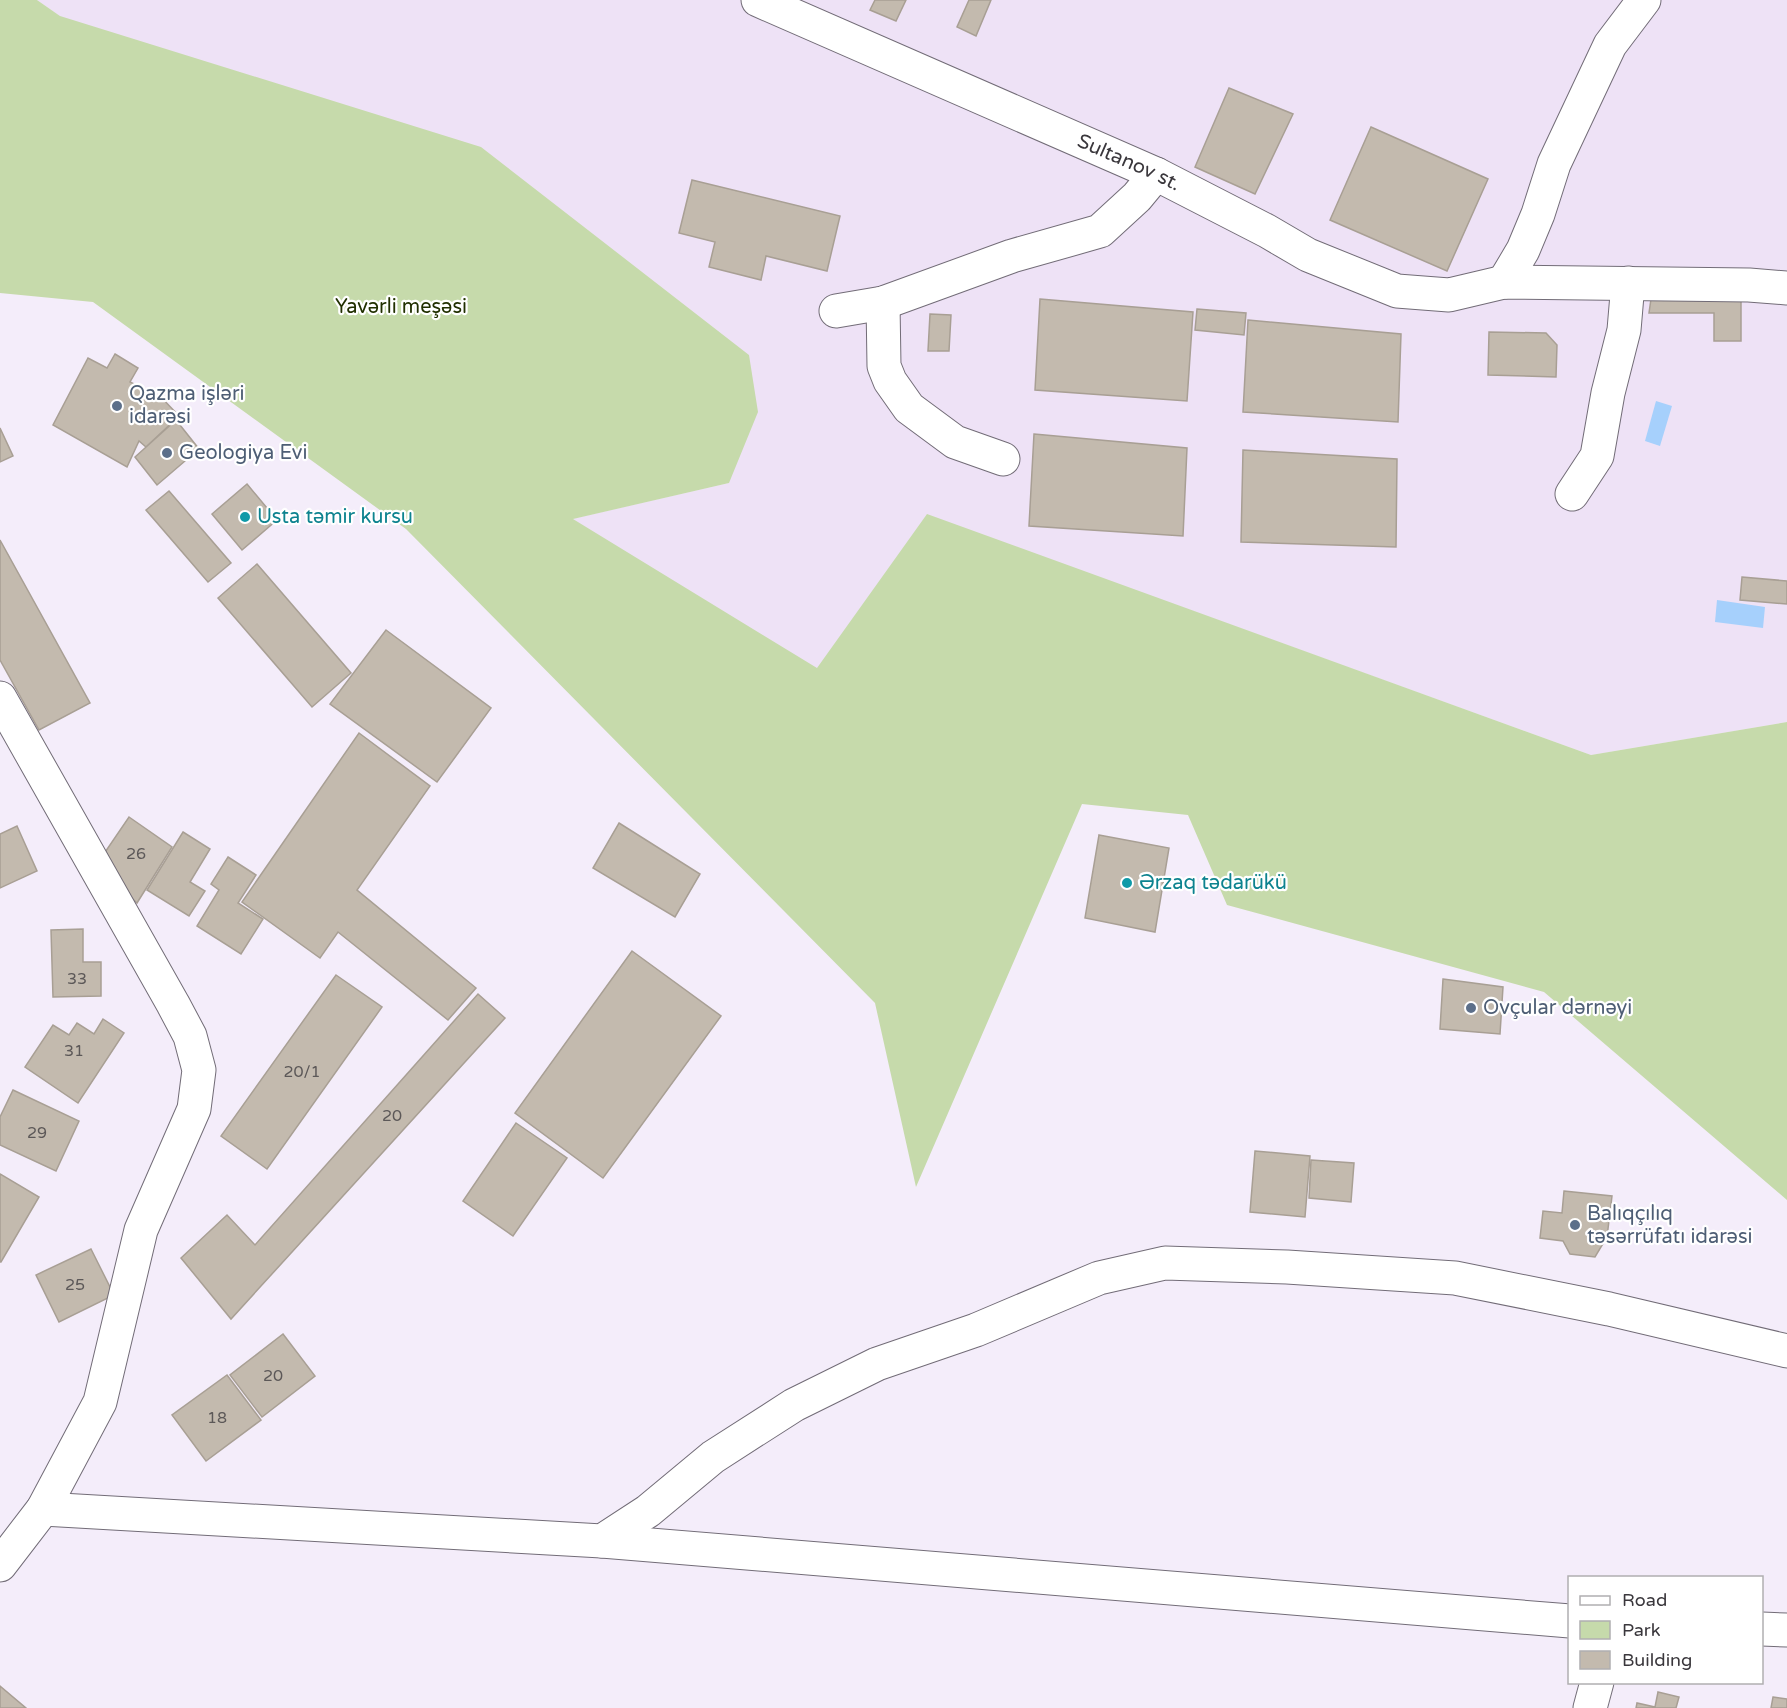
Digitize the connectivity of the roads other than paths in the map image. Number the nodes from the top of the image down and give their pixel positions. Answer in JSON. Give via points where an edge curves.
{"nodes":[{"id":1,"x":758,"y":0,"type":"edge"},
{"id":2,"x":1644,"y":0,"type":"edge"},
{"id":3,"x":1156,"y":174,"type":"junction"},
{"id":4,"x":1504,"y":282,"type":"junction"},
{"id":5,"x":1628,"y":283,"type":"junction"},
{"id":6,"x":1787,"y":288,"type":"edge"},
{"id":7,"x":882,"y":303,"type":"junction"},
{"id":8,"x":836,"y":311,"type":"dead end"},
{"id":9,"x":1003,"y":459,"type":"dead end"},
{"id":10,"x":1572,"y":494,"type":"dead end"},
{"id":11,"x":0,"y":698,"type":"edge"},
{"id":12,"x":1787,"y":1351,"type":"edge"},
{"id":13,"x":43,"y":1509,"type":"junction"},
{"id":14,"x":602,"y":1541,"type":"junction"},
{"id":15,"x":0,"y":1565,"type":"edge"},
{"id":16,"x":1568,"y":1621,"type":"edge"},
{"id":17,"x":1763,"y":1629,"type":"edge"},
{"id":18,"x":1787,"y":1630,"type":"edge"},
{"id":19,"x":1597,"y":1684,"type":"edge"},
{"id":20,"x":1590,"y":1708,"type":"edge"}],
"edges":[{"from":1,"to":3,"type":"street","name":"Sultanov st."},
{"from":2,"to":4,"type":"street","via":[[1610,45],[1554,164],[1523,250]]},
{"from":3,"to":4,"type":"street","name":"Sultanov st.","via":[[1308,255],[1396,291],[1449,295]]},
{"from":3,"to":7,"type":"street","via":[[1100,231],[1012,256]]},
{"from":4,"to":5,"type":"street","name":"Sultanov st."},
{"from":5,"to":6,"type":"street","name":"Sultanov st."},
{"from":5,"to":10,"type":"street","via":[[1624,330],[1597,456]]},
{"from":7,"to":8,"type":"street"},
{"from":7,"to":9,"type":"street","via":[[884,366],[909,408],[956,442]]},
{"from":11,"to":13,"type":"street","via":[[173,1004],[190,1036],[199,1070],[194,1109],[141,1230],[100,1402]]},
{"from":12,"to":14,"type":"street","via":[[1455,1278],[1165,1263],[1099,1278],[976,1330],[877,1364],[794,1405]]},
{"from":13,"to":14,"type":"street"},
{"from":13,"to":15,"type":"street"},
{"from":14,"to":16,"type":"street"},
{"from":17,"to":18,"type":"street"},
{"from":19,"to":20,"type":"street"}]}
